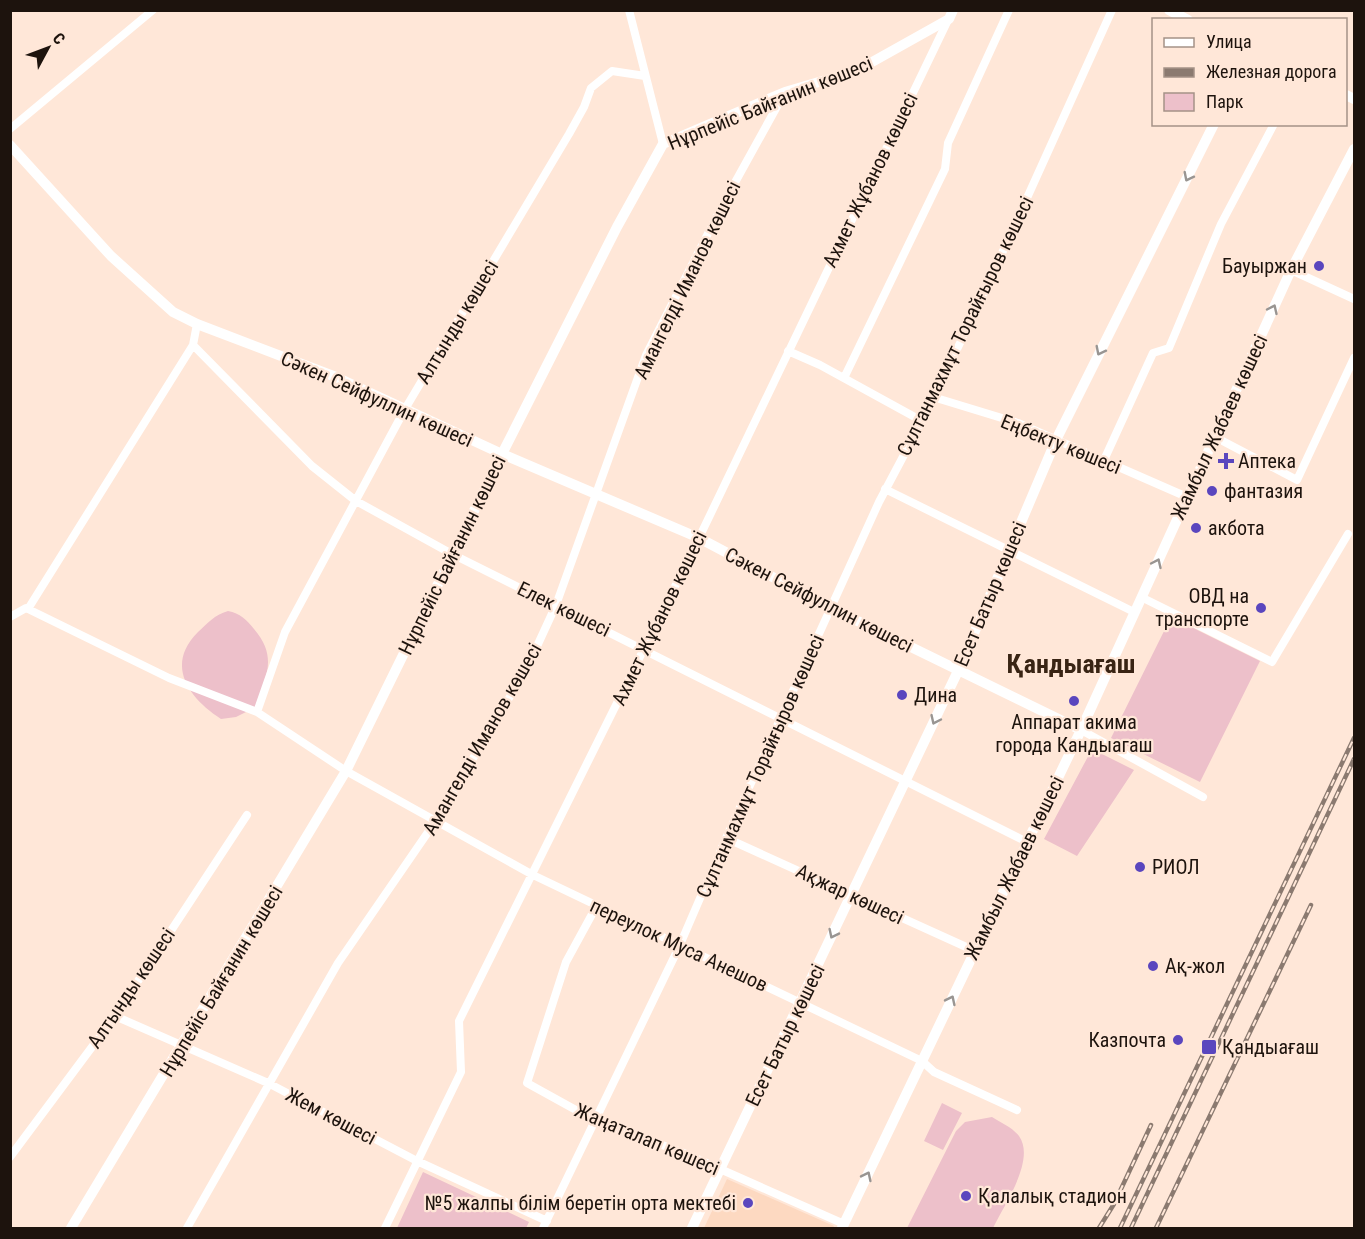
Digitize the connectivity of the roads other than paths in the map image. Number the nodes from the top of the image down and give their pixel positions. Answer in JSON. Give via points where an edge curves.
{"nodes":[{"id":1,"x":153,"y":10,"type":"edge"},
{"id":2,"x":629,"y":10,"type":"edge"},
{"id":3,"x":1009,"y":10,"type":"edge"},
{"id":4,"x":1112,"y":10,"type":"edge"},
{"id":5,"x":1169,"y":10,"type":"edge"},
{"id":6,"x":951,"y":15,"type":"edge"},
{"id":7,"x":1184,"y":18,"type":"edge"},
{"id":8,"x":645,"y":76,"type":"junction"},
{"id":9,"x":785,"y":92,"type":"junction"},
{"id":10,"x":1213,"y":126,"type":"edge"},
{"id":11,"x":1273,"y":126,"type":"edge"},
{"id":12,"x":10,"y":129,"type":"edge"},
{"id":13,"x":663,"y":144,"type":"junction"},
{"id":14,"x":10,"y":145,"type":"edge"},
{"id":15,"x":1354,"y":149,"type":"edge"},
{"id":16,"x":1291,"y":270,"type":"junction"},
{"id":17,"x":1354,"y":299,"type":"edge"},
{"id":18,"x":197,"y":324,"type":"junction"},
{"id":19,"x":193,"y":345,"type":"junction"},
{"id":20,"x":788,"y":351,"type":"junction"},
{"id":21,"x":1354,"y":358,"type":"edge"},
{"id":22,"x":844,"y":378,"type":"junction"},
{"id":23,"x":933,"y":398,"type":"junction"},
{"id":24,"x":405,"y":409,"type":"junction"},
{"id":25,"x":922,"y":421,"type":"junction"},
{"id":26,"x":1215,"y":437,"type":"junction"},
{"id":27,"x":1056,"y":440,"type":"junction"},
{"id":28,"x":502,"y":454,"type":"junction"},
{"id":29,"x":1104,"y":460,"type":"junction"},
{"id":30,"x":885,"y":489,"type":"junction"},
{"id":31,"x":597,"y":496,"type":"junction"},
{"id":32,"x":1187,"y":497,"type":"junction"},
{"id":33,"x":356,"y":501,"type":"junction"},
{"id":34,"x":1348,"y":534,"type":"dead end"},
{"id":35,"x":699,"y":538,"type":"junction"},
{"id":36,"x":1008,"y":550,"type":"junction"},
{"id":37,"x":452,"y":554,"type":"junction"},
{"id":38,"x":1141,"y":597,"type":"junction"},
{"id":39,"x":556,"y":605,"type":"junction"},
{"id":40,"x":831,"y":608,"type":"junction"},
{"id":41,"x":28,"y":609,"type":"junction"},
{"id":42,"x":1134,"y":612,"type":"junction"},
{"id":43,"x":10,"y":617,"type":"edge"},
{"id":44,"x":644,"y":648,"type":"junction"},
{"id":45,"x":958,"y":671,"type":"junction"},
{"id":46,"x":257,"y":712,"type":"junction"},
{"id":47,"x":781,"y":721,"type":"junction"},
{"id":48,"x":1081,"y":730,"type":"junction"},
{"id":49,"x":346,"y":771,"type":"junction"},
{"id":50,"x":905,"y":783,"type":"junction"},
{"id":51,"x":1203,"y":797,"type":"dead end"},
{"id":52,"x":247,"y":815,"type":"dead end"},
{"id":53,"x":435,"y":822,"type":"junction"},
{"id":54,"x":726,"y":838,"type":"junction"},
{"id":55,"x":1027,"y":842,"type":"junction"},
{"id":56,"x":533,"y":875,"type":"junction"},
{"id":57,"x":851,"y":894,"type":"junction"},
{"id":58,"x":596,"y":907,"type":"junction"},
{"id":59,"x":679,"y":947,"type":"junction"},
{"id":60,"x":975,"y":951,"type":"junction"},
{"id":61,"x":800,"y":1002,"type":"junction"},
{"id":62,"x":115,"y":1016,"type":"junction"},
{"id":63,"x":183,"y":1045,"type":"junction"},
{"id":64,"x":922,"y":1060,"type":"junction"},
{"id":65,"x":268,"y":1083,"type":"junction"},
{"id":66,"x":1017,"y":1110,"type":"dead end"},
{"id":67,"x":594,"y":1120,"type":"junction"},
{"id":68,"x":10,"y":1157,"type":"edge"},
{"id":69,"x":417,"y":1161,"type":"junction"},
{"id":70,"x":720,"y":1170,"type":"junction"},
{"id":71,"x":545,"y":1225,"type":"edge"},
{"id":72,"x":843,"y":1226,"type":"edge"},
{"id":73,"x":71,"y":1228,"type":"edge"},
{"id":74,"x":187,"y":1228,"type":"edge"},
{"id":75,"x":385,"y":1228,"type":"edge"},
{"id":76,"x":692,"y":1228,"type":"edge"}],
"edges":[{"from":1,"to":12,"type":"street"},
{"from":2,"to":8,"type":"street"},
{"from":3,"to":22,"type":"street","via":[[948,143],[945,169]]},
{"from":4,"to":23,"type":"street","name":"Сұлтанмахмұт Торайғыров көшесі"},
{"from":5,"to":7,"type":"street"},
{"from":6,"to":9,"type":"street","name":"Нұрпейіс Байғанин көшесі","via":[[856,71]]},
{"from":6,"to":20,"type":"street","name":"Ахмет Жұбанов көшесі"},
{"from":8,"to":13,"type":"street"},
{"from":8,"to":24,"type":"street","name":"Алтынды көшесі","via":[[612,71],[591,88],[579,116]]},
{"from":9,"to":13,"type":"street","name":"Нұрпейіс Байғанин көшесі"},
{"from":9,"to":31,"type":"street","name":"Амангелді Иманов көшесі","via":[[646,355]]},
{"from":10,"to":27,"type":"street","name":"Есет Батыр көшесі","one_way":true},
{"from":11,"to":29,"type":"street","via":[[1221,224],[1169,348],[1153,353]]},
{"from":13,"to":28,"type":"street","name":"Нұрпейіс Байғанин көшесі"},
{"from":14,"to":18,"type":"street","name":"Сәкен Сейфуллин көшесі","via":[[111,256],[172,312]]},
{"from":15,"to":16,"type":"street","name":"Жамбыл Жабаев көшесі"},
{"from":16,"to":17,"type":"street"},
{"from":26,"to":16,"type":"street","name":"Жамбыл Жабаев көшесі","one_way":true},
{"from":18,"to":19,"type":"street"},
{"from":18,"to":24,"type":"street","name":"Сәкен Сейфуллин көшесі","via":[[336,377]]},
{"from":19,"to":33,"type":"street","name":"Елек көшесі","via":[[312,466]]},
{"from":19,"to":41,"type":"street"},
{"from":20,"to":22,"type":"street"},
{"from":20,"to":35,"type":"street","name":"Ахмет Жұбанов көшесі"},
{"from":21,"to":26,"type":"street","via":[[1297,480]]},
{"from":22,"to":25,"type":"street"},
{"from":23,"to":25,"type":"street","name":"Сұлтанмахмұт Торайғыров көшесі"},
{"from":23,"to":27,"type":"street","name":"Еңбекту көшесі","via":[[1018,423]]},
{"from":24,"to":28,"type":"street","name":"Сәкен Сейфуллин көшесі"},
{"from":24,"to":33,"type":"street","name":"Алтынды көшесі"},
{"from":25,"to":30,"type":"street","name":"Сұлтанмахмұт Торайғыров көшесі"},
{"from":26,"to":32,"type":"street","name":"Жамбыл Жабаев көшесі"},
{"from":27,"to":29,"type":"street","name":"Еңбекту көшесі"},
{"from":27,"to":36,"type":"street","name":"Есет Батыр көшесі"},
{"from":28,"to":31,"type":"street","name":"Сәкен Сейфуллин көшесі"},
{"from":28,"to":37,"type":"street","name":"Нұрпейіс Байғанин көшесі"},
{"from":29,"to":32,"type":"street","name":"Еңбекту көшесі"},
{"from":30,"to":36,"type":"street"},
{"from":30,"to":40,"type":"street","name":"Сұлтанмахмұт Торайғыров көшесі"},
{"from":31,"to":35,"type":"street","name":"Сәкен Сейфуллин көшесі"},
{"from":31,"to":39,"type":"street","name":"Амангелді Иманов көшесі"},
{"from":38,"to":32,"type":"street","name":"Жамбыл Жабаев көшесі","one_way":true},
{"from":33,"to":37,"type":"street","name":"Елек көшесі"},
{"from":33,"to":46,"type":"street","name":"Алтынды көшесі","via":[[285,632]]},
{"from":34,"to":38,"type":"street","via":[[1272,662]]},
{"from":35,"to":40,"type":"street","name":"Сәкен Сейфуллин көшесі"},
{"from":35,"to":44,"type":"street","name":"Ахмет Жұбанов көшесі"},
{"from":36,"to":42,"type":"street"},
{"from":36,"to":45,"type":"street","name":"Есет Батыр көшесі"},
{"from":37,"to":39,"type":"street","name":"Елек көшесі"},
{"from":37,"to":49,"type":"street","name":"Нұрпейіс Байғанин көшесі"},
{"from":38,"to":42,"type":"street","name":"Жамбыл Жабаев көшесі"},
{"from":39,"to":44,"type":"street","name":"Елек көшесі"},
{"from":39,"to":53,"type":"street","name":"Амангелді Иманов көшесі","via":[[527,669]]},
{"from":40,"to":45,"type":"street","name":"Сәкен Сейфуллин көшесі"},
{"from":40,"to":47,"type":"street","name":"Сұлтанмахмұт Торайғыров көшесі"},
{"from":41,"to":43,"type":"street"},
{"from":41,"to":46,"type":"street","name":"переулок Муса Анешов","via":[[169,678]]},
{"from":42,"to":48,"type":"street","name":"Жамбыл Жабаев көшесі"},
{"from":44,"to":47,"type":"street","name":"Елек көшесі"},
{"from":44,"to":56,"type":"street","name":"Ахмет Жұбанов көшесі"},
{"from":45,"to":48,"type":"street","name":"Сәкен Сейфуллин көшесі"},
{"from":45,"to":50,"type":"street","name":"Есет Батыр көшесі","one_way":true},
{"from":46,"to":49,"type":"street","name":"переулок Муса Анешов"},
{"from":47,"to":50,"type":"street","name":"Елек көшесі"},
{"from":47,"to":54,"type":"street","name":"Сұлтанмахмұт Торайғыров көшесі"},
{"from":48,"to":51,"type":"street"},
{"from":48,"to":55,"type":"street","name":"Жамбыл Жабаев көшесі"},
{"from":49,"to":53,"type":"street","name":"переулок Муса Анешов"},
{"from":49,"to":63,"type":"street","name":"Нұрпейіс Байғанин көшесі"},
{"from":50,"to":55,"type":"street","name":"Елек көшесі"},
{"from":50,"to":57,"type":"street","name":"Есет Батыр көшесі"},
{"from":52,"to":62,"type":"street","name":"Алтынды көшесі"},
{"from":53,"to":56,"type":"street","name":"переулок Муса Анешов"},
{"from":53,"to":65,"type":"street","name":"Амангелді Иманов көшесі","via":[[338,963]]},
{"from":54,"to":57,"type":"street","name":"Ақжар көшесі"},
{"from":54,"to":59,"type":"street","name":"Сұлтанмахмұт Торайғыров көшесі"},
{"from":55,"to":60,"type":"street","name":"Жамбыл Жабаев көшесі"},
{"from":56,"to":58,"type":"street","name":"переулок Муса Анешов"},
{"from":56,"to":69,"type":"street","name":"Ахмет Жұбанов көшесі","via":[[459,1021],[461,1071]]},
{"from":57,"to":60,"type":"street","name":"Ақжар көшесі"},
{"from":57,"to":61,"type":"street","name":"Есет Батыр көшесі","one_way":true},
{"from":58,"to":59,"type":"street","name":"переулок Муса Анешов"},
{"from":58,"to":67,"type":"street","name":"Жаңаталап көшесі","via":[[566,962],[527,1083]]},
{"from":59,"to":61,"type":"street","name":"переулок Муса Анешов"},
{"from":59,"to":67,"type":"street","name":"Сұлтанмахмұт Торайғыров көшесі"},
{"from":64,"to":60,"type":"street","name":"Жамбыл Жабаев көшесі","one_way":true},
{"from":61,"to":64,"type":"street","name":"переулок Муса Анешов"},
{"from":61,"to":70,"type":"street","name":"Есет Батыр көшесі"},
{"from":62,"to":63,"type":"street","name":"Жем көшесі"},
{"from":62,"to":68,"type":"street","name":"Алтынды көшесі"},
{"from":63,"to":65,"type":"street","name":"Жем көшесі"},
{"from":63,"to":73,"type":"street","name":"Нұрпейіс Байғанин көшесі"},
{"from":64,"to":66,"type":"street","name":"переулок Муса Анешов","via":[[934,1072]]},
{"from":72,"to":64,"type":"street","name":"Жамбыл Жабаев көшесі","one_way":true},
{"from":65,"to":69,"type":"street","name":"Жем көшесі"},
{"from":65,"to":74,"type":"street","name":"Амангелді Иманов көшесі"},
{"from":67,"to":70,"type":"street","name":"Жаңаталап көшесі"},
{"from":67,"to":71,"type":"street","name":"Сұлтанмахмұт Торайғыров көшесі"},
{"from":69,"to":71,"type":"street","name":"Жем көшесі"},
{"from":69,"to":75,"type":"street","name":"Ахмет Жұбанов көшесі"},
{"from":70,"to":72,"type":"street","name":"Жаңаталап көшесі"},
{"from":70,"to":76,"type":"street","name":"Есет Батыр көшесі"}]}
